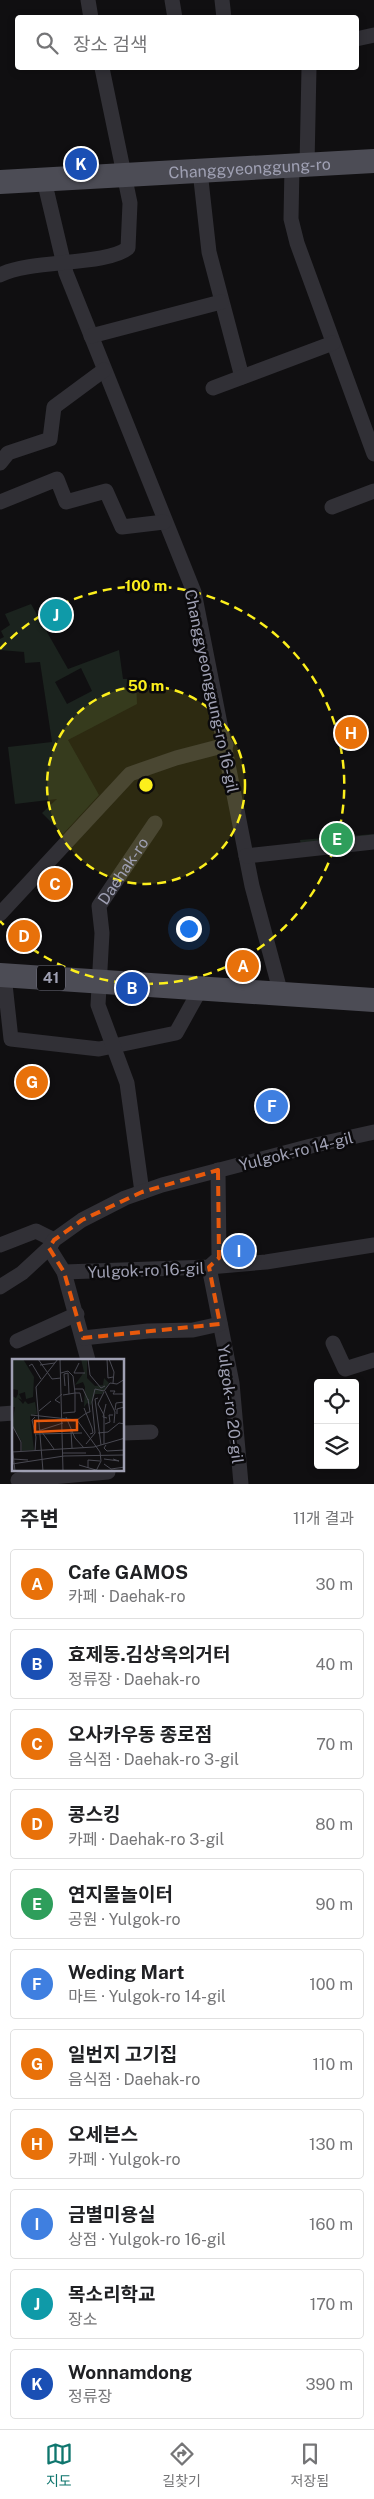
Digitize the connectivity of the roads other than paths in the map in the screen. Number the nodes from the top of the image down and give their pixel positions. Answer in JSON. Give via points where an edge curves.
{"nodes":[{"id":1,"x":88,"y":0,"type":"edge"},
{"id":2,"x":172,"y":0,"type":"edge"},
{"id":3,"x":222,"y":0,"type":"edge"},
{"id":4,"x":90,"y":15,"type":"edge"},
{"id":5,"x":174,"y":15,"type":"edge"},
{"id":6,"x":224,"y":15,"type":"edge"},
{"id":7,"x":374,"y":35,"type":"edge"},
{"id":8,"x":359,"y":38,"type":"edge"},
{"id":9,"x":102,"y":70,"type":"edge"},
{"id":10,"x":309,"y":70,"type":"edge"},
{"id":11,"x":374,"y":161,"type":"edge"},
{"id":12,"x":300,"y":165,"type":"junction"},
{"id":13,"x":200,"y":171,"type":"junction"},
{"id":14,"x":126,"y":176,"type":"junction"},
{"id":15,"x":44,"y":180,"type":"junction"},
{"id":16,"x":0,"y":182,"type":"edge"},
{"id":17,"x":63,"y":262,"type":"junction"},
{"id":18,"x":0,"y":275,"type":"edge"},
{"id":19,"x":221,"y":302,"type":"junction"},
{"id":20,"x":91,"y":336,"type":"junction"},
{"id":21,"x":334,"y":343,"type":"junction"},
{"id":22,"x":104,"y":370,"type":"junction"},
{"id":23,"x":242,"y":378,"type":"junction"},
{"id":24,"x":214,"y":388,"type":"dead end"},
{"id":25,"x":374,"y":454,"type":"edge"},
{"id":26,"x":0,"y":463,"type":"edge"},
{"id":27,"x":374,"y":491,"type":"edge"},
{"id":28,"x":0,"y":502,"type":"edge"},
{"id":29,"x":332,"y":507,"type":"dead end"},
{"id":30,"x":164,"y":522,"type":"junction"},
{"id":31,"x":226,"y":745,"type":"junction"},
{"id":32,"x":155,"y":823,"type":"dead end"},
{"id":33,"x":374,"y":842,"type":"edge"},
{"id":34,"x":246,"y":856,"type":"junction"},
{"id":35,"x":0,"y":914,"type":"edge"},
{"id":36,"x":2,"y":975,"type":"edge"},
{"id":37,"x":98,"y":981,"type":"junction"},
{"id":38,"x":201,"y":988,"type":"junction"},
{"id":39,"x":281,"y":994,"type":"junction"},
{"id":40,"x":374,"y":1000,"type":"edge"},
{"id":41,"x":114,"y":1047,"type":"junction"},
{"id":42,"x":374,"y":1132,"type":"edge"},
{"id":43,"x":218,"y":1170,"type":"junction"},
{"id":44,"x":142,"y":1192,"type":"junction"},
{"id":45,"x":52,"y":1244,"type":"junction"},
{"id":46,"x":0,"y":1245,"type":"edge"},
{"id":47,"x":374,"y":1248,"type":"edge"},
{"id":48,"x":209,"y":1268,"type":"junction"},
{"id":49,"x":64,"y":1272,"type":"junction"},
{"id":50,"x":0,"y":1287,"type":"edge"},
{"id":51,"x":77,"y":1314,"type":"junction"},
{"id":52,"x":220,"y":1324,"type":"junction"},
{"id":53,"x":83,"y":1338,"type":"junction"},
{"id":54,"x":17,"y":1341,"type":"dead end"},
{"id":55,"x":333,"y":1343,"type":"dead end"},
{"id":56,"x":88,"y":1359,"type":"edge"},
{"id":57,"x":374,"y":1360,"type":"edge"},
{"id":58,"x":151,"y":1432,"type":"dead end"},
{"id":59,"x":125,"y":1433,"type":"edge"},
{"id":60,"x":108,"y":1476,"type":"edge"},
{"id":61,"x":18,"y":1478,"type":"edge"},
{"id":62,"x":241,"y":1484,"type":"edge"}],
"edges":[{"from":1,"to":4,"type":"street"},
{"from":2,"to":5,"type":"street"},
{"from":3,"to":6,"type":"street"},
{"from":7,"to":8,"type":"street"},
{"from":9,"to":14,"type":"street"},
{"from":10,"to":12,"type":"street"},
{"from":11,"to":12,"type":"main road","name":"Changgyeonggung-ro"},
{"from":12,"to":13,"type":"main road","name":"Changgyeonggung-ro"},
{"from":12,"to":21,"type":"street","via":[[291,219]]},
{"from":13,"to":14,"type":"main road","name":"Changgyeonggung-ro"},
{"from":13,"to":19,"type":"street","via":[[209,252]]},
{"from":14,"to":15,"type":"main road","name":"Changgyeonggung-ro"},
{"from":14,"to":17,"type":"street","via":[[130,203],[128,248],[120,254]]},
{"from":15,"to":16,"type":"main road","name":"Changgyeonggung-ro"},
{"from":15,"to":17,"type":"street","name":"Changgyeonggung-ro 16-gil"},
{"from":17,"to":18,"type":"street"},
{"from":17,"to":20,"type":"street","name":"Changgyeonggung-ro 16-gil"},
{"from":19,"to":20,"type":"street"},
{"from":19,"to":23,"type":"street"},
{"from":20,"to":22,"type":"street","name":"Changgyeonggung-ro 16-gil"},
{"from":21,"to":23,"type":"street"},
{"from":21,"to":25,"type":"street"},
{"from":22,"to":26,"type":"street","via":[[54,408],[50,439],[8,453]]},
{"from":22,"to":30,"type":"street","name":"Changgyeonggung-ro 16-gil"},
{"from":23,"to":24,"type":"street"},
{"from":27,"to":29,"type":"street"},
{"from":28,"to":30,"type":"street","via":[[57,479],[66,502],[106,491],[122,528]]},
{"from":30,"to":31,"type":"street","name":"Changgyeonggung-ro 16-gil","via":[[194,592]]},
{"from":31,"to":34,"type":"street","name":"Changgyeonggung-ro 16-gil"},
{"from":31,"to":35,"type":"street","via":[[130,774]]},
{"from":32,"to":37,"type":"street","name":"Daehak-ro","via":[[99,906],[102,933]]},
{"from":33,"to":34,"type":"street"},
{"from":34,"to":39,"type":"street","name":"Changgyeonggung-ro 16-gil"},
{"from":36,"to":37,"type":"main road","number":"41"},
{"from":36,"to":41,"type":"street","via":[[11,1039],[99,1049]]},
{"from":37,"to":38,"type":"main road","number":"41"},
{"from":37,"to":41,"type":"street","name":"Daehak-ro","via":[[98,1005]]},
{"from":38,"to":39,"type":"main road","number":"41"},
{"from":38,"to":41,"type":"street","via":[[176,1032]]},
{"from":39,"to":40,"type":"main road","number":"41"},
{"from":41,"to":44,"type":"street","name":"Daehak-ro","via":[[127,1083]]},
{"from":42,"to":43,"type":"street","name":"Yulgok-ro 14-gil"},
{"from":43,"to":44,"type":"street","name":"Yulgok-ro 14-gil"},
{"from":43,"to":48,"type":"street","name":"Yulgok-ro 14-gil","via":[[219,1258]]},
{"from":44,"to":45,"type":"street","name":"Yulgok-ro 14-gil","via":[[82,1220]]},
{"from":45,"to":46,"type":"street","via":[[36,1231]]},
{"from":45,"to":49,"type":"street","name":"Yulgok-ro 16-gil"},
{"from":45,"to":50,"type":"street","name":"Yulgok-ro 14-gil","via":[[22,1273]]},
{"from":47,"to":48,"type":"street","name":"Yulgok-ro 16-gil"},
{"from":48,"to":49,"type":"street","name":"Yulgok-ro 16-gil"},
{"from":48,"to":52,"type":"street","name":"Yulgok-ro 20-gil"},
{"from":49,"to":51,"type":"street"},
{"from":51,"to":53,"type":"street"},
{"from":51,"to":54,"type":"street"},
{"from":52,"to":53,"type":"street","name":"Yulgok-ro 20-gil","via":[[193,1330]]},
{"from":52,"to":62,"type":"street","name":"Yulgok-ro 20-gil","via":[[232,1383]]},
{"from":53,"to":56,"type":"street"},
{"from":55,"to":57,"type":"street","via":[[345,1369]]},
{"from":58,"to":59,"type":"street"},
{"from":60,"to":61,"type":"street"}]}
